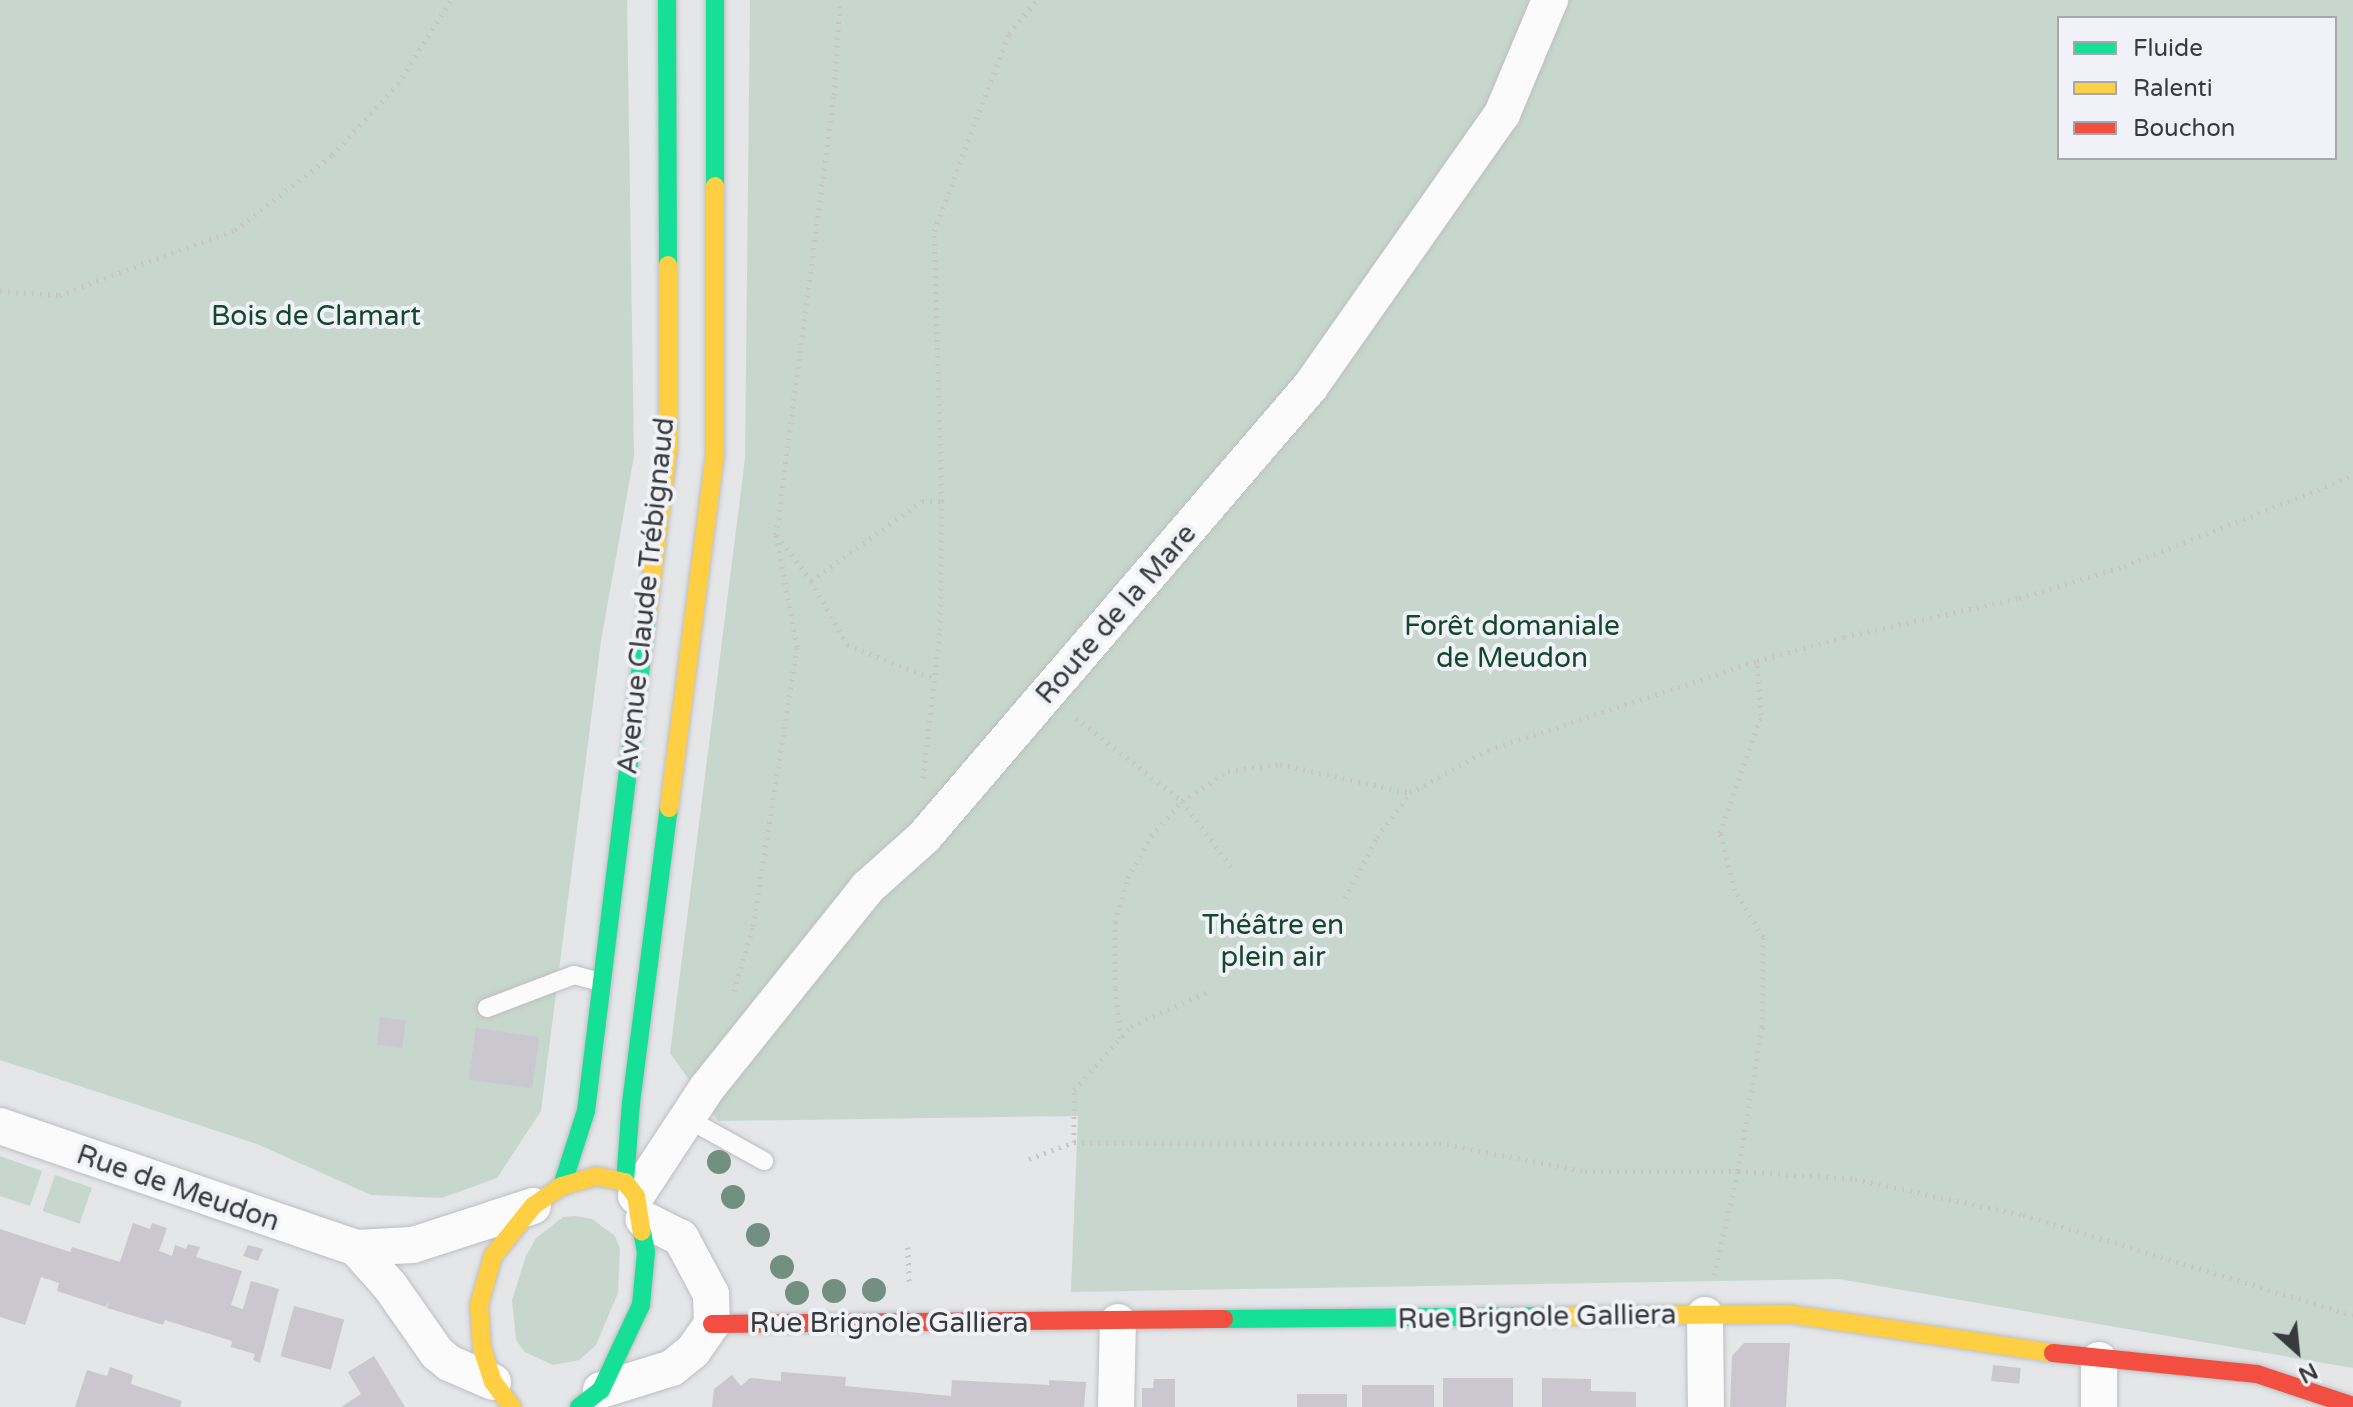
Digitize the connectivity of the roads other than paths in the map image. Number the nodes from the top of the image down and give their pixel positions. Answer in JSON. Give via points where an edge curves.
{"nodes":[{"id":1,"x":667,"y":0,"type":"edge"},
{"id":2,"x":715,"y":0,"type":"edge"},
{"id":3,"x":1550,"y":0,"type":"edge"},
{"id":4,"x":600,"y":982,"type":"junction"},
{"id":5,"x":487,"y":1008,"type":"dead end"},
{"id":6,"x":688,"y":1119,"type":"junction"},
{"id":7,"x":0,"y":1126,"type":"edge"},
{"id":8,"x":764,"y":1161,"type":"dead end"},
{"id":9,"x":547,"y":1196,"type":"junction"},
{"id":10,"x":635,"y":1199,"type":"junction"},
{"id":11,"x":356,"y":1248,"type":"junction"},
{"id":12,"x":1705,"y":1315,"type":"junction"},
{"id":13,"x":1118,"y":1322,"type":"junction"},
{"id":14,"x":712,"y":1324,"type":"junction"},
{"id":15,"x":2099,"y":1360,"type":"junction"},
{"id":16,"x":504,"y":1399,"type":"edge"},
{"id":17,"x":585,"y":1403,"type":"edge"},
{"id":18,"x":2353,"y":1406,"type":"edge"},
{"id":19,"x":1116,"y":1407,"type":"edge"},
{"id":20,"x":1706,"y":1407,"type":"edge"},
{"id":21,"x":2099,"y":1407,"type":"edge"}],
"edges":[{"from":1,"to":4,"type":"main road","name":"Avenue Claude Trébignaud","via":[[668,450]]},
{"from":2,"to":10,"type":"main road","name":"Avenue Claude Trébignaud","via":[[715,456],[631,1103]]},
{"from":3,"to":6,"type":"street","name":"Route de la Mare","via":[[1502,114],[1310,387],[924,837],[867,888]]},
{"from":4,"to":5,"type":"lane","via":[[574,975]]},
{"from":4,"to":9,"type":"main road","name":"Avenue Claude Trébignaud","via":[[586,1111]]},
{"from":6,"to":8,"type":"lane"},
{"from":6,"to":10,"type":"street","name":"Route de la Mare"},
{"from":7,"to":11,"type":"street","name":"Rue de Meudon"},
{"from":9,"to":10,"type":"main road","via":[[596,1176]]},
{"from":9,"to":11,"type":"street","name":"Rue de Meudon","via":[[413,1245]]},
{"from":9,"to":16,"type":"main road","via":[[493,1256],[479,1305],[482,1348]]},
{"from":10,"to":14,"type":"street","via":[[681,1238],[711,1294]]},
{"from":10,"to":17,"type":"main road","name":"Avenue Claude Trébignaud","via":[[646,1252],[641,1305]]},
{"from":11,"to":16,"type":"street","name":"Rue de Meudon","via":[[437,1353]]},
{"from":12,"to":13,"type":"main road","name":"Rue Brignole Galliera"},
{"from":12,"to":15,"type":"main road","name":"Rue Brignole Galliera","via":[[1789,1314]]},
{"from":12,"to":20,"type":"street"},
{"from":13,"to":14,"type":"main road","name":"Rue Brignole Galliera"},
{"from":13,"to":19,"type":"street"},
{"from":14,"to":17,"type":"street","via":[[693,1351],[672,1368]]},
{"from":15,"to":18,"type":"main road","name":"Rue Brignole Galliera","via":[[2257,1374]]},
{"from":15,"to":21,"type":"street"}]}
